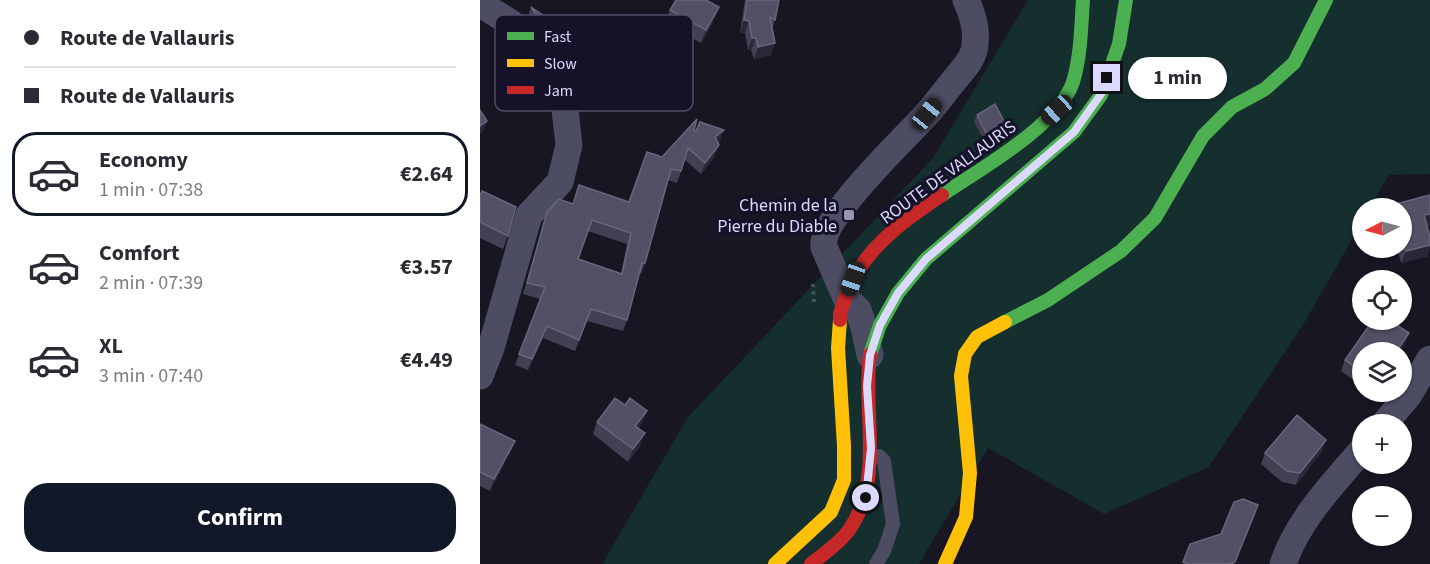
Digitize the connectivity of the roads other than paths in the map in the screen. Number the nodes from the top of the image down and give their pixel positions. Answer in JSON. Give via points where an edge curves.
{"nodes":[{"id":1,"x":966,"y":0,"type":"edge"},
{"id":2,"x":1083,"y":0,"type":"edge"},
{"id":3,"x":1125,"y":0,"type":"edge"},
{"id":4,"x":1326,"y":0,"type":"edge"},
{"id":5,"x":480,"y":4,"type":"edge"},
{"id":6,"x":498,"y":15,"type":"edge"},
{"id":7,"x":565,"y":111,"type":"edge"},
{"id":8,"x":846,"y":298,"type":"junction"},
{"id":9,"x":870,"y":355,"type":"junction"},
{"id":10,"x":1430,"y":359,"type":"edge"},
{"id":11,"x":480,"y":376,"type":"edge"},
{"id":12,"x":1393,"y":414,"type":"edge"},
{"id":13,"x":871,"y":448,"type":"junction"},
{"id":14,"x":1352,"y":462,"type":"edge"},
{"id":15,"x":775,"y":564,"type":"edge"},
{"id":16,"x":811,"y":564,"type":"edge"},
{"id":17,"x":876,"y":564,"type":"edge"},
{"id":18,"x":945,"y":564,"type":"edge"},
{"id":19,"x":1283,"y":564,"type":"edge"}],
"edges":[{"from":1,"to":8,"type":"street","via":[[972,13],[976,46],[968,63],[927,114],[862,182],[822,239]]},
{"from":2,"to":8,"type":"main road","name":"ROUTE DE VALLAURIS","via":[[1080,52],[1072,84],[1057,110],[1030,135],[911,216],[873,250],[853,279]]},
{"from":3,"to":9,"type":"main road","via":[[1119,44],[1101,94],[1074,132],[926,259],[898,293],[880,325]]},
{"from":4,"to":18,"type":"main road","via":[[1294,63],[1265,89],[1232,107],[1203,136],[1155,218],[1121,251],[1048,300],[977,337],[965,354],[961,376],[970,473],[966,517]]},
{"from":5,"to":6,"type":"street"},
{"from":7,"to":11,"type":"street","via":[[569,145],[560,182],[529,215]]},
{"from":8,"to":9,"type":"street","via":[[858,310]]},
{"from":8,"to":15,"type":"main road","name":"ROUTE DE VALLAURIS","via":[[840,314],[838,348],[844,480],[831,512]]},
{"from":9,"to":13,"type":"main road","via":[[867,386]]},
{"from":10,"to":12,"type":"street"},
{"from":13,"to":16,"type":"main road","via":[[866,498],[848,531]]},
{"from":13,"to":17,"type":"lane","via":[[884,461],[893,524]]},
{"from":14,"to":19,"type":"street","via":[[1299,529]]}]}
